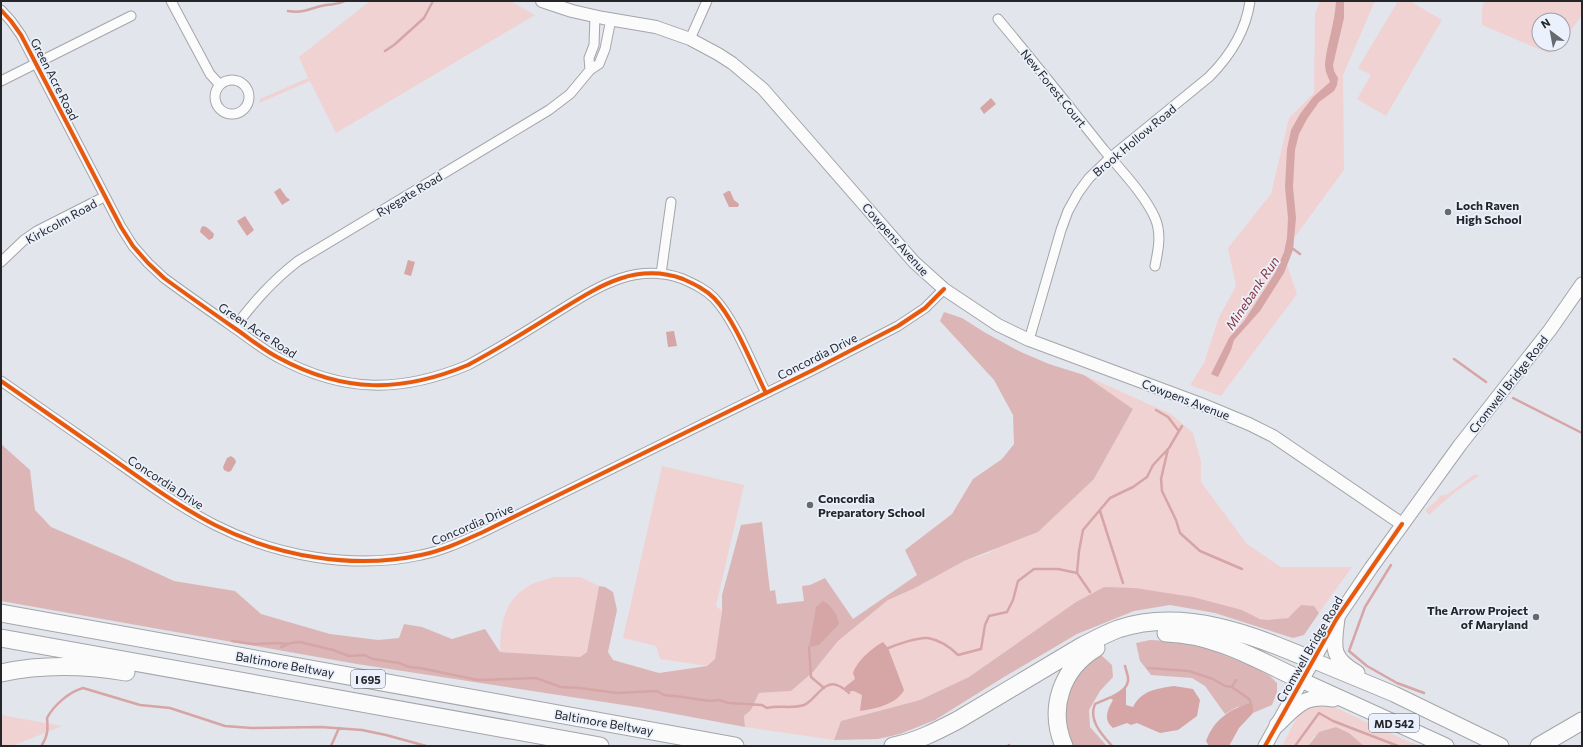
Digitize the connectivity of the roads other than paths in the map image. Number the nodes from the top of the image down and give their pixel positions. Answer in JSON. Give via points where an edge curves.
{"nodes":[{"id":1,"x":171,"y":1,"type":"edge"},
{"id":2,"x":542,"y":1,"type":"edge"},
{"id":3,"x":707,"y":1,"type":"edge"},
{"id":4,"x":1250,"y":1,"type":"edge"},
{"id":5,"x":1,"y":10,"type":"edge"},
{"id":6,"x":131,"y":16,"type":"dead end"},
{"id":7,"x":595,"y":16,"type":"junction"},
{"id":8,"x":611,"y":19,"type":"junction"},
{"id":9,"x":998,"y":19,"type":"dead end"},
{"id":10,"x":690,"y":39,"type":"junction"},
{"id":11,"x":36,"y":64,"type":"junction"},
{"id":12,"x":590,"y":70,"type":"junction"},
{"id":13,"x":1,"y":81,"type":"edge"},
{"id":14,"x":220,"y":85,"type":"dead end"},
{"id":15,"x":1110,"y":158,"type":"junction"},
{"id":16,"x":104,"y":197,"type":"junction"},
{"id":17,"x":671,"y":202,"type":"dead end"},
{"id":18,"x":1,"y":262,"type":"edge"},
{"id":19,"x":1155,"y":266,"type":"dead end"},
{"id":20,"x":661,"y":274,"type":"junction"},
{"id":21,"x":1582,"y":284,"type":"edge"},
{"id":22,"x":944,"y":289,"type":"junction"},
{"id":23,"x":234,"y":328,"type":"junction"},
{"id":24,"x":1030,"y":340,"type":"junction"},
{"id":25,"x":1,"y":381,"type":"edge"},
{"id":26,"x":766,"y":393,"type":"junction"},
{"id":27,"x":1402,"y":524,"type":"junction"},
{"id":28,"x":1,"y":613,"type":"edge"},
{"id":29,"x":1337,"y":618,"type":"junction"},
{"id":30,"x":1,"y":638,"type":"edge"},
{"id":31,"x":1312,"y":660,"type":"junction"},
{"id":32,"x":1,"y":673,"type":"edge"},
{"id":33,"x":1301,"y":680,"type":"junction"},
{"id":34,"x":1394,"y":694,"type":"junction"},
{"id":35,"x":321,"y":696,"type":"junction"},
{"id":36,"x":1342,"y":700,"type":"junction"},
{"id":37,"x":1582,"y":722,"type":"edge"},
{"id":38,"x":1277,"y":725,"type":"junction"},
{"id":39,"x":1546,"y":742,"type":"edge"},
{"id":40,"x":600,"y":746,"type":"edge"},
{"id":41,"x":735,"y":746,"type":"edge"},
{"id":42,"x":893,"y":746,"type":"edge"},
{"id":43,"x":1064,"y":746,"type":"edge"},
{"id":44,"x":1266,"y":746,"type":"edge"},
{"id":45,"x":1446,"y":746,"type":"edge"},
{"id":46,"x":1501,"y":746,"type":"edge"}],
"edges":[{"from":1,"to":14,"type":"street","via":[[210,74]]},
{"from":2,"to":7,"type":"street","name":"Cowpens Avenue"},
{"from":3,"to":10,"type":"street"},
{"from":4,"to":15,"type":"street","name":"Brook Hollow Road","via":[[1238,39],[1210,78]]},
{"from":5,"to":11,"type":"street","name":"Green Acre Road","via":[[21,35]]},
{"from":6,"to":11,"type":"street"},
{"from":7,"to":8,"type":"street","name":"Cowpens Avenue"},
{"from":7,"to":12,"type":"street","via":[[594,45],[589,58]]},
{"from":8,"to":10,"type":"street","name":"Cowpens Avenue","via":[[656,27]]},
{"from":8,"to":12,"type":"street","name":"Ryegate Road","via":[[599,64]]},
{"from":9,"to":15,"type":"street","name":"New Forest Court"},
{"from":10,"to":22,"type":"street","name":"Cowpens Avenue","via":[[732,63],[763,89],[914,262]]},
{"from":11,"to":13,"type":"street"},
{"from":11,"to":16,"type":"street","name":"Green Acre Road"},
{"from":12,"to":23,"type":"street","name":"Ryegate Road","via":[[570,94],[549,110],[298,261],[260,294]]},
{"from":15,"to":19,"type":"street","name":"New Forest Court","via":[[1143,198],[1156,220],[1159,245]]},
{"from":15,"to":24,"type":"street","name":"Brook Hollow Road","via":[[1078,193],[1068,211]]},
{"from":16,"to":18,"type":"street","name":"Kirkcolm Road","via":[[37,231]]},
{"from":16,"to":23,"type":"street","name":"Green Acre Road","via":[[133,246],[148,263],[169,282]]},
{"from":17,"to":20,"type":"street"},
{"from":20,"to":23,"type":"street","name":"Green Acre Road","via":[[642,273],[617,279],[468,365],[429,379],[398,385],[348,383],[324,377],[277,357]]},
{"from":20,"to":26,"type":"street","name":"Green Acre Road","via":[[690,282],[714,298],[730,322]]},
{"from":21,"to":27,"type":"main road","name":"Cromwell Bridge Road"},
{"from":22,"to":24,"type":"street","name":"Cowpens Avenue","via":[[998,325]]},
{"from":22,"to":26,"type":"street","name":"Concordia Drive","via":[[925,308],[898,326]]},
{"from":24,"to":27,"type":"street","name":"Cowpens Avenue","via":[[1249,424],[1273,436]]},
{"from":25,"to":26,"type":"street","name":"Concordia Drive","via":[[162,494],[216,526],[276,548],[315,557],[356,561],[383,561],[421,555],[460,543]]},
{"from":27,"to":29,"type":"main road","name":"Cromwell Bridge Road"},
{"from":28,"to":41,"type":"highway","name":"Baltimore Beltway","number":"I 695"},
{"from":29,"to":31,"type":"main road","name":"Cromwell Bridge Road"},
{"from":29,"to":34,"type":"main road","via":[[1334,645],[1340,661]]},
{"from":30,"to":35,"type":"highway","name":"Baltimore Beltway","number":"I 695"},
{"from":31,"to":33,"type":"main road","name":"Cromwell Bridge Road"},
{"from":31,"to":34,"type":"main road","number":"MD 542"},
{"from":31,"to":42,"type":"highway","via":[[1246,634],[1204,624],[1151,622],[1106,634],[937,732]]},
{"from":32,"to":35,"type":"highway","via":[[35,668],[83,666]]},
{"from":33,"to":36,"type":"main road","number":"MD 542"},
{"from":33,"to":38,"type":"main road","name":"Cromwell Bridge Road"},
{"from":33,"to":43,"type":"highway","via":[[1226,645],[1189,635],[1156,633],[1111,641],[1077,662],[1063,683],[1058,696],[1057,710],[1060,736]]},
{"from":34,"to":46,"type":"main road","number":"MD 542"},
{"from":35,"to":40,"type":"highway","name":"Baltimore Beltway","number":"I 695"},
{"from":36,"to":38,"type":"main road","via":[[1322,696],[1306,700]]},
{"from":36,"to":45,"type":"main road","number":"MD 542"},
{"from":37,"to":39,"type":"highway"},
{"from":38,"to":44,"type":"main road","name":"Cromwell Bridge Road"}]}
